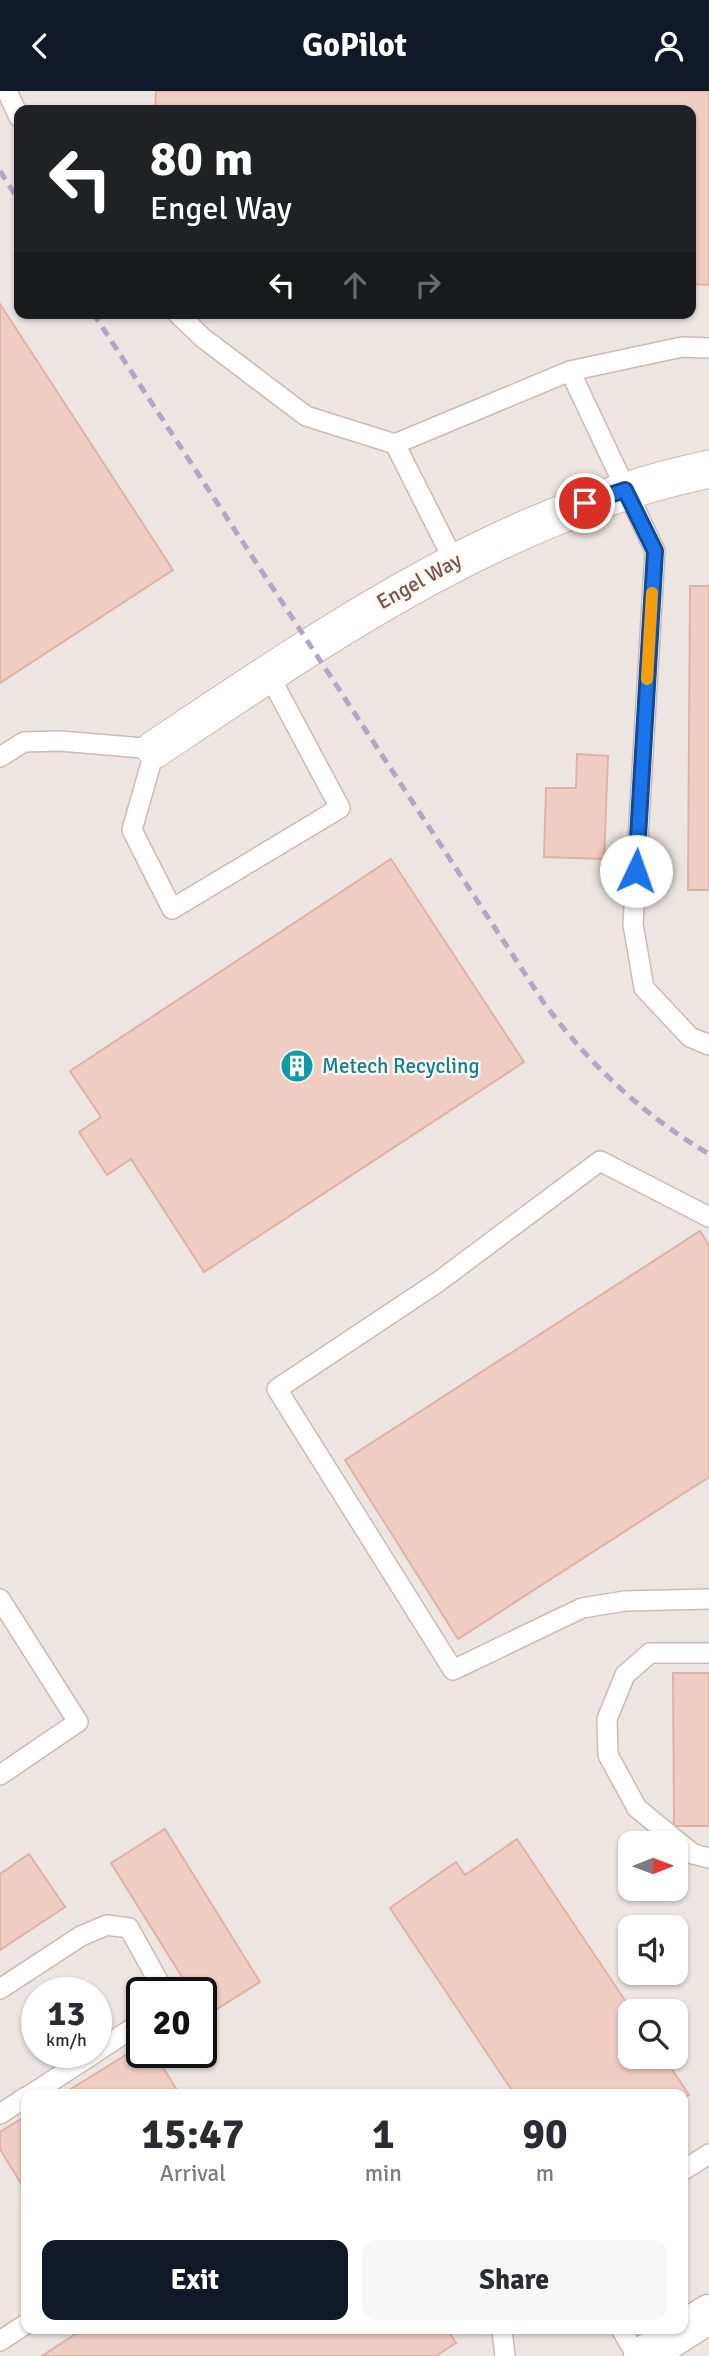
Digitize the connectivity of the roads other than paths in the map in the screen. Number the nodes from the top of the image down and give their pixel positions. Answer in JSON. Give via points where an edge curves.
{"nodes":[{"id":1,"x":183,"y":319,"type":"edge"},
{"id":2,"x":709,"y":348,"type":"edge"},
{"id":3,"x":570,"y":371,"type":"junction"},
{"id":4,"x":395,"y":444,"type":"junction"},
{"id":5,"x":709,"y":469,"type":"edge"},
{"id":6,"x":625,"y":490,"type":"junction"},
{"id":7,"x":454,"y":561,"type":"junction"},
{"id":8,"x":268,"y":673,"type":"junction"},
{"id":9,"x":155,"y":749,"type":"junction"},
{"id":10,"x":0,"y":757,"type":"edge"},
{"id":11,"x":709,"y":1045,"type":"edge"},
{"id":12,"x":709,"y":1217,"type":"edge"},
{"id":13,"x":0,"y":1599,"type":"edge"},
{"id":14,"x":709,"y":1599,"type":"edge"},
{"id":15,"x":709,"y":1653,"type":"edge"},
{"id":16,"x":0,"y":1775,"type":"edge"},
{"id":17,"x":709,"y":1858,"type":"edge"},
{"id":18,"x":156,"y":1977,"type":"edge"},
{"id":19,"x":0,"y":1989,"type":"edge"},
{"id":20,"x":71,"y":2068,"type":"edge"},
{"id":21,"x":39,"y":2089,"type":"edge"},
{"id":22,"x":21,"y":2100,"type":"edge"},
{"id":23,"x":0,"y":2114,"type":"edge"},
{"id":24,"x":709,"y":2154,"type":"edge"},
{"id":25,"x":688,"y":2167,"type":"edge"},
{"id":26,"x":709,"y":2314,"type":"edge"},
{"id":27,"x":21,"y":2327,"type":"edge"},
{"id":28,"x":688,"y":2327,"type":"edge"},
{"id":29,"x":503,"y":2334,"type":"edge"},
{"id":30,"x":624,"y":2334,"type":"edge"},
{"id":31,"x":678,"y":2334,"type":"edge"},
{"id":32,"x":0,"y":2341,"type":"edge"},
{"id":33,"x":505,"y":2356,"type":"edge"},
{"id":34,"x":637,"y":2356,"type":"edge"},
{"id":35,"x":643,"y":2356,"type":"edge"}],
"edges":[{"from":1,"to":4,"type":"lane","via":[[306,416]]},
{"from":2,"to":3,"type":"lane","via":[[682,347]]},
{"from":3,"to":4,"type":"lane"},
{"from":3,"to":6,"type":"lane"},
{"from":4,"to":7,"type":"lane"},
{"from":5,"to":6,"type":"street","name":"Engel Way"},
{"from":6,"to":7,"type":"street","name":"Engel Way","via":[[565,510]]},
{"from":6,"to":11,"type":"lane","via":[[655,551],[633,924],[645,988],[690,1037]]},
{"from":7,"to":8,"type":"street","name":"Engel Way"},
{"from":8,"to":9,"type":"street","name":"Engel Way"},
{"from":8,"to":9,"type":"lane","via":[[340,808],[172,909],[132,830]]},
{"from":9,"to":10,"type":"lane","via":[[24,742]]},
{"from":12,"to":14,"type":"lane","via":[[600,1161],[438,1282],[276,1389],[453,1671],[582,1608],[625,1601]]},
{"from":13,"to":16,"type":"lane","via":[[78,1722]]},
{"from":15,"to":17,"type":"lane","via":[[650,1653],[625,1675],[607,1719],[608,1755],[637,1808],[693,1854]]},
{"from":18,"to":19,"type":"lane","via":[[128,1928],[107,1925],[81,1936]]},
{"from":20,"to":21,"type":"lane"},
{"from":22,"to":23,"type":"lane"},
{"from":24,"to":25,"type":"lane"},
{"from":26,"to":28,"type":"street"},
{"from":27,"to":32,"type":"lane"},
{"from":29,"to":33,"type":"lane"},
{"from":30,"to":34,"type":"lane"},
{"from":31,"to":35,"type":"street"}]}
